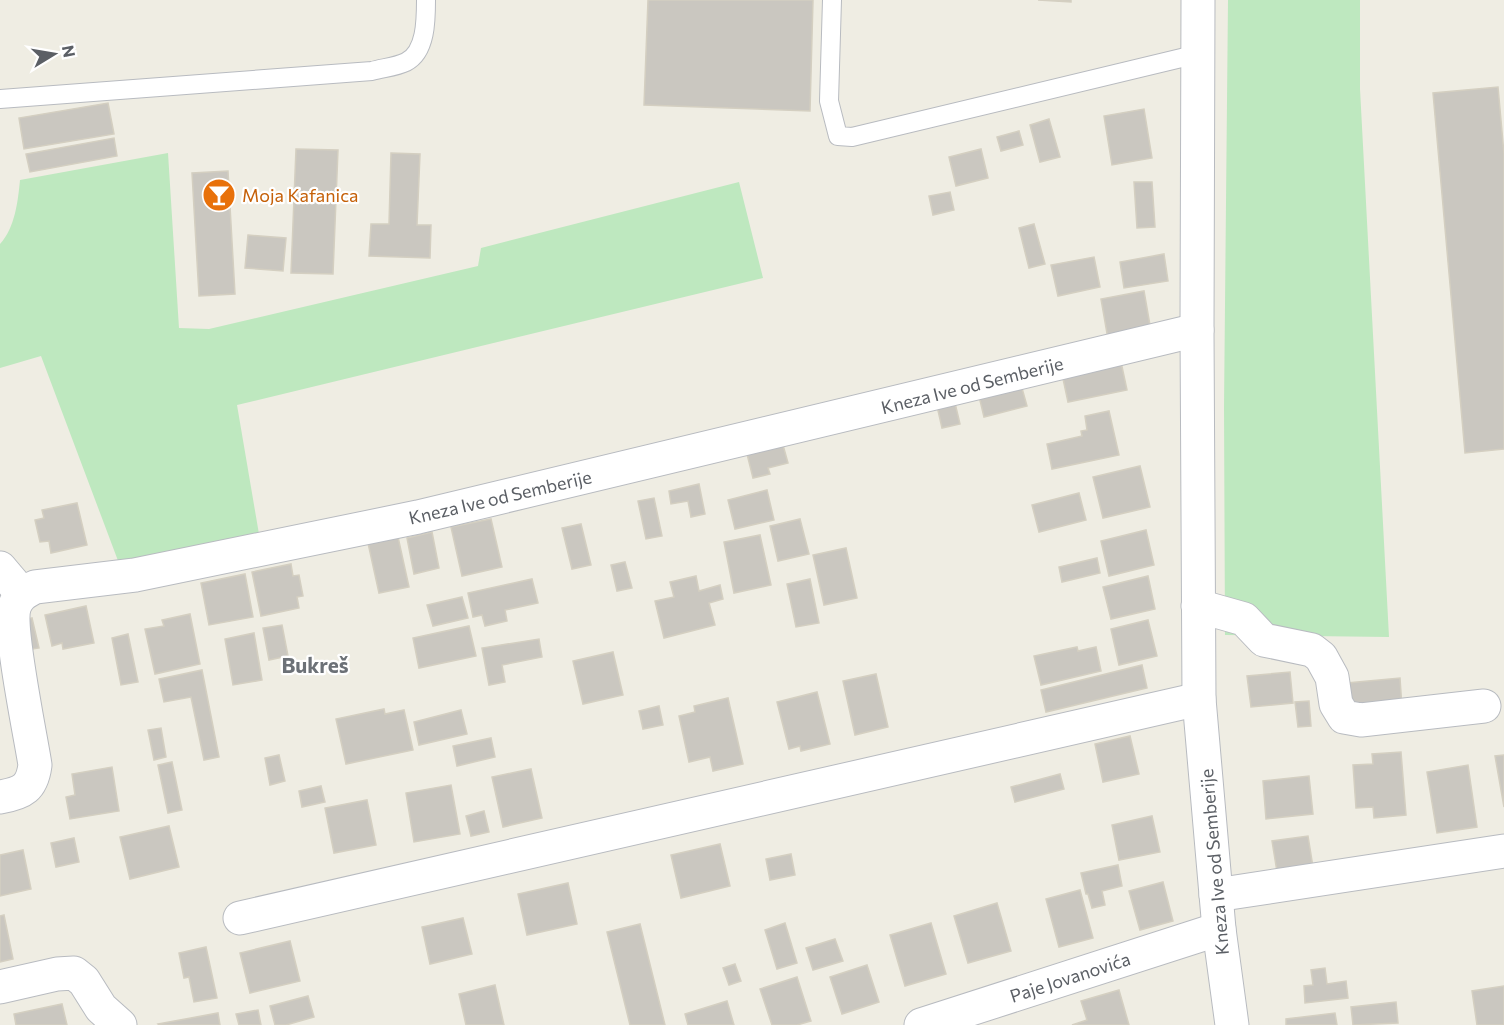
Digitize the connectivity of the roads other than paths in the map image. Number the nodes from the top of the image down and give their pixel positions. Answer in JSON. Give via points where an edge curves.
{"nodes":[{"id":1,"x":426,"y":0,"type":"edge"},
{"id":2,"x":832,"y":0,"type":"edge"},
{"id":3,"x":1198,"y":0,"type":"edge"},
{"id":4,"x":1198,"y":54,"type":"junction"},
{"id":5,"x":0,"y":99,"type":"edge"},
{"id":6,"x":1197,"y":330,"type":"junction"},
{"id":7,"x":0,"y":568,"type":"edge"},
{"id":8,"x":22,"y":594,"type":"junction"},
{"id":9,"x":1198,"y":606,"type":"junction"},
{"id":10,"x":1199,"y":699,"type":"junction"},
{"id":11,"x":1484,"y":706,"type":"dead end"},
{"id":12,"x":0,"y":797,"type":"edge"},
{"id":13,"x":1504,"y":851,"type":"edge"},
{"id":14,"x":1216,"y":895,"type":"junction"},
{"id":15,"x":240,"y":918,"type":"dead end"},
{"id":16,"x":1219,"y":929,"type":"junction"},
{"id":17,"x":0,"y":987,"type":"edge"},
{"id":18,"x":120,"y":1025,"type":"edge"},
{"id":19,"x":921,"y":1025,"type":"edge"},
{"id":20,"x":1232,"y":1025,"type":"edge"}],
"edges":[{"from":1,"to":5,"type":"lane","via":[[420,46],[407,62],[372,71]]},
{"from":2,"to":4,"type":"lane","via":[[828,101],[838,136],[852,137]]},
{"from":3,"to":4,"type":"street","name":"Kneza Ive od Semberije"},
{"from":4,"to":6,"type":"street","name":"Kneza Ive od Semberije"},
{"from":6,"to":8,"type":"street","name":"Kneza Ive od Semberije","via":[[418,517],[135,574],[35,587]]},
{"from":6,"to":9,"type":"street","name":"Kneza Ive od Semberije"},
{"from":7,"to":8,"type":"street"},
{"from":8,"to":12,"type":"street","via":[[14,607],[14,632],[35,765],[33,780],[25,789]]},
{"from":9,"to":10,"type":"street","name":"Kneza Ive od Semberije"},
{"from":9,"to":11,"type":"street","via":[[1244,620],[1264,640],[1312,650],[1321,657],[1332,677],[1336,704],[1344,717],[1361,720]]},
{"from":10,"to":14,"type":"street","name":"Kneza Ive od Semberije"},
{"from":10,"to":15,"type":"street"},
{"from":13,"to":14,"type":"street"},
{"from":14,"to":16,"type":"street","name":"Kneza Ive od Semberije"},
{"from":16,"to":19,"type":"street","name":"Paje Jovanovića"},
{"from":16,"to":20,"type":"street","name":"Kneza Ive od Semberije"},
{"from":17,"to":18,"type":"street","via":[[74,973]]}]}
